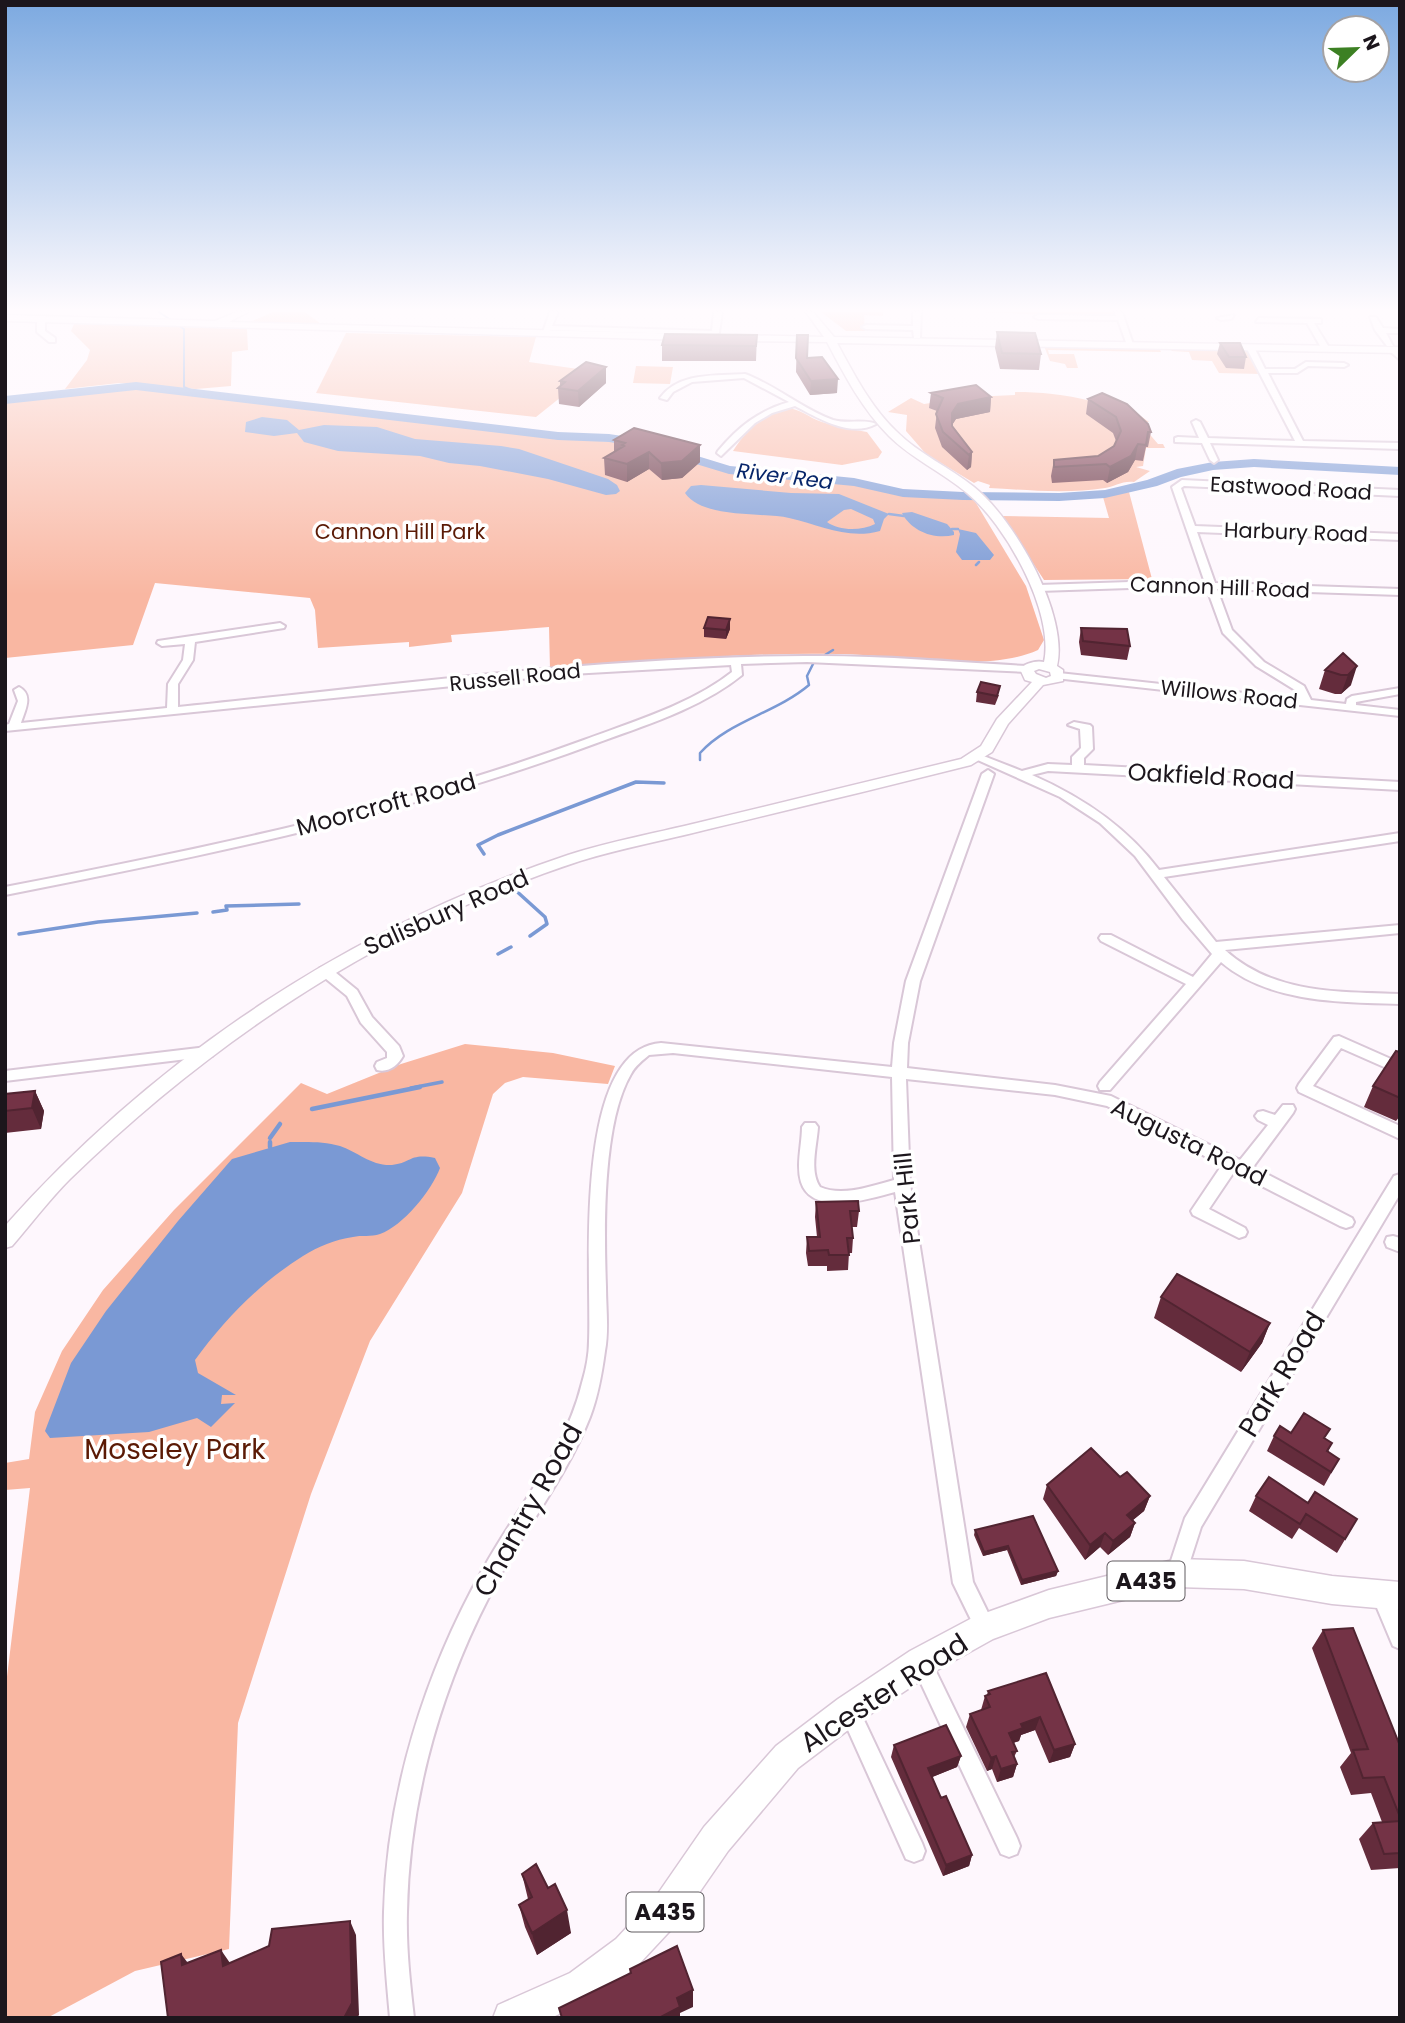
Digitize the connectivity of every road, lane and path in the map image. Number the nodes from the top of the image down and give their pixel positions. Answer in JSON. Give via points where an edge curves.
{"nodes":[{"id":1,"x":782,"y":406,"type":"edge"},
{"id":2,"x":797,"y":406,"type":"edge"},
{"id":3,"x":865,"y":406,"type":"edge"},
{"id":4,"x":1281,"y":406,"type":"edge"},
{"id":5,"x":1196,"y":422,"type":"dead end"},
{"id":6,"x":878,"y":424,"type":"junction"},
{"id":7,"x":1178,"y":440,"type":"dead end"},
{"id":8,"x":1205,"y":440,"type":"junction"},
{"id":9,"x":1300,"y":443,"type":"junction"},
{"id":10,"x":1400,"y":446,"type":"edge"},
{"id":11,"x":722,"y":453,"type":"dead end"},
{"id":12,"x":1214,"y":460,"type":"dead end"},
{"id":13,"x":1400,"y":493,"type":"edge"},
{"id":14,"x":1192,"y":529,"type":"junction"},
{"id":15,"x":1400,"y":537,"type":"edge"},
{"id":16,"x":1211,"y":585,"type":"junction"},
{"id":17,"x":1040,"y":589,"type":"junction"},
{"id":18,"x":1400,"y":592,"type":"edge"},
{"id":19,"x":280,"y":626,"type":"dead end"},
{"id":20,"x":190,"y":641,"type":"junction"},
{"id":21,"x":162,"y":643,"type":"dead end"},
{"id":22,"x":735,"y":661,"type":"junction"},
{"id":23,"x":1027,"y":669,"type":"junction"},
{"id":24,"x":1054,"y":671,"type":"junction"},
{"id":25,"x":1040,"y":681,"type":"junction"},
{"id":26,"x":19,"y":690,"type":"dead end"},
{"id":27,"x":1400,"y":691,"type":"edge"},
{"id":28,"x":1307,"y":703,"type":"junction"},
{"id":29,"x":1351,"y":707,"type":"junction"},
{"id":30,"x":172,"y":711,"type":"junction"},
{"id":31,"x":1400,"y":713,"type":"edge"},
{"id":32,"x":1074,"y":725,"type":"dead end"},
{"id":33,"x":10,"y":728,"type":"edge"},
{"id":34,"x":977,"y":757,"type":"junction"},
{"id":35,"x":1078,"y":769,"type":"junction"},
{"id":36,"x":988,"y":774,"type":"dead end"},
{"id":37,"x":1023,"y":774,"type":"junction"},
{"id":38,"x":1400,"y":786,"type":"edge"},
{"id":39,"x":1400,"y":838,"type":"edge"},
{"id":40,"x":1155,"y":874,"type":"junction"},
{"id":41,"x":5,"y":891,"type":"edge"},
{"id":42,"x":1400,"y":929,"type":"edge"},
{"id":43,"x":1106,"y":939,"type":"dead end"},
{"id":44,"x":1217,"y":951,"type":"junction"},
{"id":45,"x":325,"y":971,"type":"junction"},
{"id":46,"x":1195,"y":982,"type":"junction"},
{"id":47,"x":1400,"y":999,"type":"edge"},
{"id":48,"x":207,"y":1052,"type":"junction"},
{"id":49,"x":382,"y":1066,"type":"dead end"},
{"id":50,"x":1400,"y":1069,"type":"edge"},
{"id":51,"x":899,"y":1074,"type":"junction"},
{"id":52,"x":5,"y":1076,"type":"edge"},
{"id":53,"x":1105,"y":1086,"type":"dead end"},
{"id":54,"x":1288,"y":1109,"type":"dead end"},
{"id":55,"x":810,"y":1127,"type":"dead end"},
{"id":56,"x":1399,"y":1132,"type":"edge"},
{"id":57,"x":1238,"y":1165,"type":"junction"},
{"id":58,"x":1400,"y":1180,"type":"edge"},
{"id":59,"x":902,"y":1184,"type":"junction"},
{"id":60,"x":1346,"y":1222,"type":"dead end"},
{"id":61,"x":1239,"y":1232,"type":"dead end"},
{"id":62,"x":5,"y":1240,"type":"edge"},
{"id":63,"x":1177,"y":1573,"type":"junction"},
{"id":64,"x":1391,"y":1596,"type":"edge"},
{"id":65,"x":985,"y":1628,"type":"junction"},
{"id":66,"x":1400,"y":1639,"type":"edge"},
{"id":67,"x":921,"y":1662,"type":"junction"},
{"id":68,"x":849,"y":1710,"type":"junction"},
{"id":69,"x":1009,"y":1846,"type":"dead end"},
{"id":70,"x":914,"y":1851,"type":"dead end"},
{"id":71,"x":402,"y":2018,"type":"edge"},
{"id":72,"x":511,"y":2018,"type":"edge"}],
"edges":[{"from":1,"to":11,"type":"street","via":[[752,420]]},
{"from":2,"to":6,"type":"street","via":[[837,424]]},
{"from":3,"to":6,"type":"main road"},
{"from":4,"to":9,"type":"street"},
{"from":5,"to":8,"type":"street"},
{"from":6,"to":17,"type":"main road","via":[[907,454],[974,493]]},
{"from":7,"to":8,"type":"street"},
{"from":8,"to":9,"type":"street"},
{"from":8,"to":12,"type":"street"},
{"from":9,"to":10,"type":"street"},
{"from":13,"to":14,"type":"street","name":"Eastwood Road","via":[[1182,483],[1176,487]]},
{"from":14,"to":15,"type":"street","name":"Harbury Road"},
{"from":14,"to":16,"type":"street"},
{"from":16,"to":17,"type":"street","name":"Cannon Hill Road"},
{"from":16,"to":18,"type":"street","name":"Cannon Hill Road"},
{"from":16,"to":28,"type":"street","via":[[1222,622],[1233,639],[1266,668],[1300,688]]},
{"from":17,"to":24,"type":"main road"},
{"from":19,"to":20,"type":"street"},
{"from":20,"to":21,"type":"street"},
{"from":20,"to":30,"type":"street","via":[[188,660],[173,684]]},
{"from":22,"to":23,"type":"street","name":"Russell Road","via":[[845,660]]},
{"from":22,"to":30,"type":"street","name":"Russell Road","via":[[623,666]]},
{"from":22,"to":41,"type":"street","name":"Moorcroft Road","via":[[738,673],[733,678],[694,698],[594,741],[511,769],[272,835]]},
{"from":23,"to":24,"type":"main road","via":[[1039,665]]},
{"from":23,"to":25,"type":"main road","via":[[1030,677]]},
{"from":24,"to":25,"type":"main road","via":[[1051,681]]},
{"from":24,"to":28,"type":"street","name":"Willows Road"},
{"from":25,"to":34,"type":"main road"},
{"from":26,"to":33,"type":"street","via":[[23,701]]},
{"from":27,"to":29,"type":"street","via":[[1356,698]]},
{"from":28,"to":29,"type":"street","name":"Willows Road"},
{"from":29,"to":31,"type":"street","name":"Willows Road"},
{"from":30,"to":33,"type":"street","name":"Russell Road"},
{"from":32,"to":35,"type":"street","via":[[1087,727],[1087,749],[1078,757]]},
{"from":34,"to":37,"type":"street"},
{"from":34,"to":45,"type":"main road","name":"Salisbury Road","via":[[954,767],[577,857],[427,916]]},
{"from":35,"to":37,"type":"street","name":"Oakfield Road","via":[[1048,768]]},
{"from":35,"to":38,"type":"street","name":"Oakfield Road"},
{"from":36,"to":51,"type":"street","name":"Park Hill","via":[[913,981]]},
{"from":37,"to":40,"type":"street","via":[[1105,821]]},
{"from":39,"to":40,"type":"street"},
{"from":40,"to":44,"type":"street"},
{"from":42,"to":44,"type":"street"},
{"from":43,"to":46,"type":"street"},
{"from":44,"to":46,"type":"street"},
{"from":44,"to":47,"type":"street","via":[[1272,985]]},
{"from":45,"to":48,"type":"main road","name":"Salisbury Road"},
{"from":45,"to":49,"type":"street","via":[[352,993],[366,1020],[394,1051],[397,1056]]},
{"from":46,"to":53,"type":"street"},
{"from":48,"to":52,"type":"street"},
{"from":48,"to":62,"type":"main road","name":"Salisbury Road","via":[[95,1143]]},
{"from":50,"to":56,"type":"street","via":[[1339,1041],[1304,1088]]},
{"from":51,"to":57,"type":"street","name":"Augusta Road","via":[[1111,1101]]},
{"from":51,"to":59,"type":"street","name":"Park Hill"},
{"from":51,"to":71,"type":"street","name":"Chantry Road","via":[[661,1048],[642,1052],[623,1073],[604,1137],[599,1181],[598,1343],[588,1396],[561,1464],[480,1593],[458,1640],[438,1692],[404,1817],[396,1898]]},
{"from":54,"to":57,"type":"street","via":[[1270,1119]]},
{"from":55,"to":59,"type":"street","via":[[808,1181],[821,1195],[842,1197]]},
{"from":57,"to":60,"type":"street","name":"Augusta Road"},
{"from":57,"to":61,"type":"street","via":[[1199,1211]]},
{"from":58,"to":63,"type":"street","name":"Park Road","via":[[1192,1524]]},
{"from":59,"to":65,"type":"street","name":"Park Hill","via":[[963,1583]]},
{"from":63,"to":64,"type":"highway","name":"Alcester Road","number":"A435","via":[[1244,1575]]},
{"from":63,"to":65,"type":"highway","name":"Alcester Road","number":"A435","via":[[1049,1604]]},
{"from":64,"to":66,"type":"street"},
{"from":65,"to":67,"type":"highway","name":"Alcester Road","number":"A435"},
{"from":67,"to":68,"type":"highway","name":"Alcester Road","number":"A435"},
{"from":67,"to":69,"type":"street"},
{"from":68,"to":70,"type":"street"},
{"from":68,"to":72,"type":"highway","name":"Alcester Road","number":"A435","via":[[788,1757],[764,1783],[716,1839],[669,1907],[628,1951],[582,1985]]}]}
